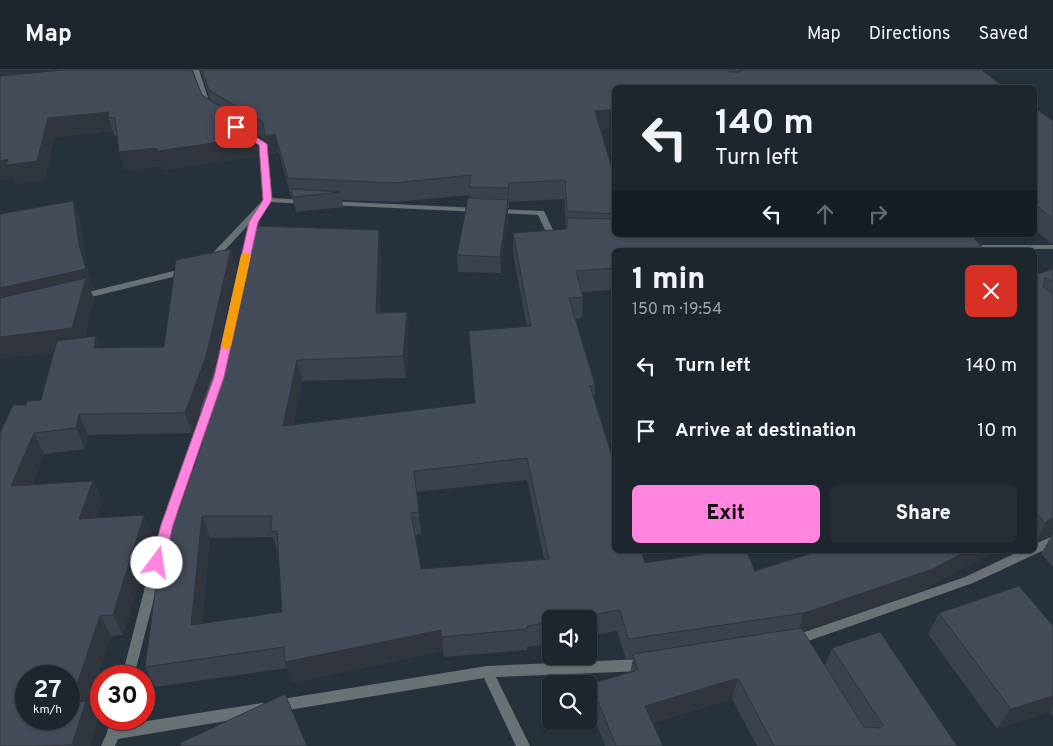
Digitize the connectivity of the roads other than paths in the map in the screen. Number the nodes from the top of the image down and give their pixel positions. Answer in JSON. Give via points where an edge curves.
{"nodes":[{"id":1,"x":196,"y":70,"type":"edge"},
{"id":2,"x":216,"y":114,"type":"edge"},
{"id":3,"x":232,"y":124,"type":"edge"},
{"id":4,"x":267,"y":200,"type":"junction"},
{"id":5,"x":571,"y":235,"type":"edge"},
{"id":6,"x":1053,"y":247,"type":"edge"},
{"id":7,"x":966,"y":248,"type":"edge"},
{"id":8,"x":205,"y":267,"type":"edge"},
{"id":9,"x":196,"y":269,"type":"edge"},
{"id":10,"x":243,"y":270,"type":"edge"},
{"id":11,"x":74,"y":298,"type":"edge"},
{"id":12,"x":212,"y":396,"type":"edge"},
{"id":13,"x":1053,"y":541,"type":"edge"},
{"id":14,"x":1037,"y":549,"type":"edge"},
{"id":15,"x":1028,"y":553,"type":"edge"},
{"id":16,"x":778,"y":644,"type":"edge"},
{"id":17,"x":653,"y":664,"type":"edge"},
{"id":18,"x":131,"y":665,"type":"edge"},
{"id":19,"x":487,"y":672,"type":"junction"},
{"id":20,"x":115,"y":730,"type":"edge"},
{"id":21,"x":114,"y":733,"type":"junction"},
{"id":22,"x":108,"y":746,"type":"edge"},
{"id":23,"x":524,"y":746,"type":"edge"}],
"edges":[{"from":1,"to":2,"type":"street","via":[[209,110]]},
{"from":3,"to":4,"type":"street","via":[[263,144]]},
{"from":4,"to":5,"type":"street","via":[[541,213],[551,234]]},
{"from":4,"to":8,"type":"street"},
{"from":4,"to":10,"type":"street","via":[[253,222]]},
{"from":6,"to":7,"type":"street"},
{"from":9,"to":11,"type":"street"},
{"from":12,"to":18,"type":"street","via":[[167,525]]},
{"from":13,"to":14,"type":"street"},
{"from":15,"to":16,"type":"street","via":[[969,580],[800,645]]},
{"from":17,"to":19,"type":"street"},
{"from":19,"to":21,"type":"street"},
{"from":19,"to":23,"type":"street"},
{"from":20,"to":21,"type":"street"},
{"from":21,"to":22,"type":"street"}]}
